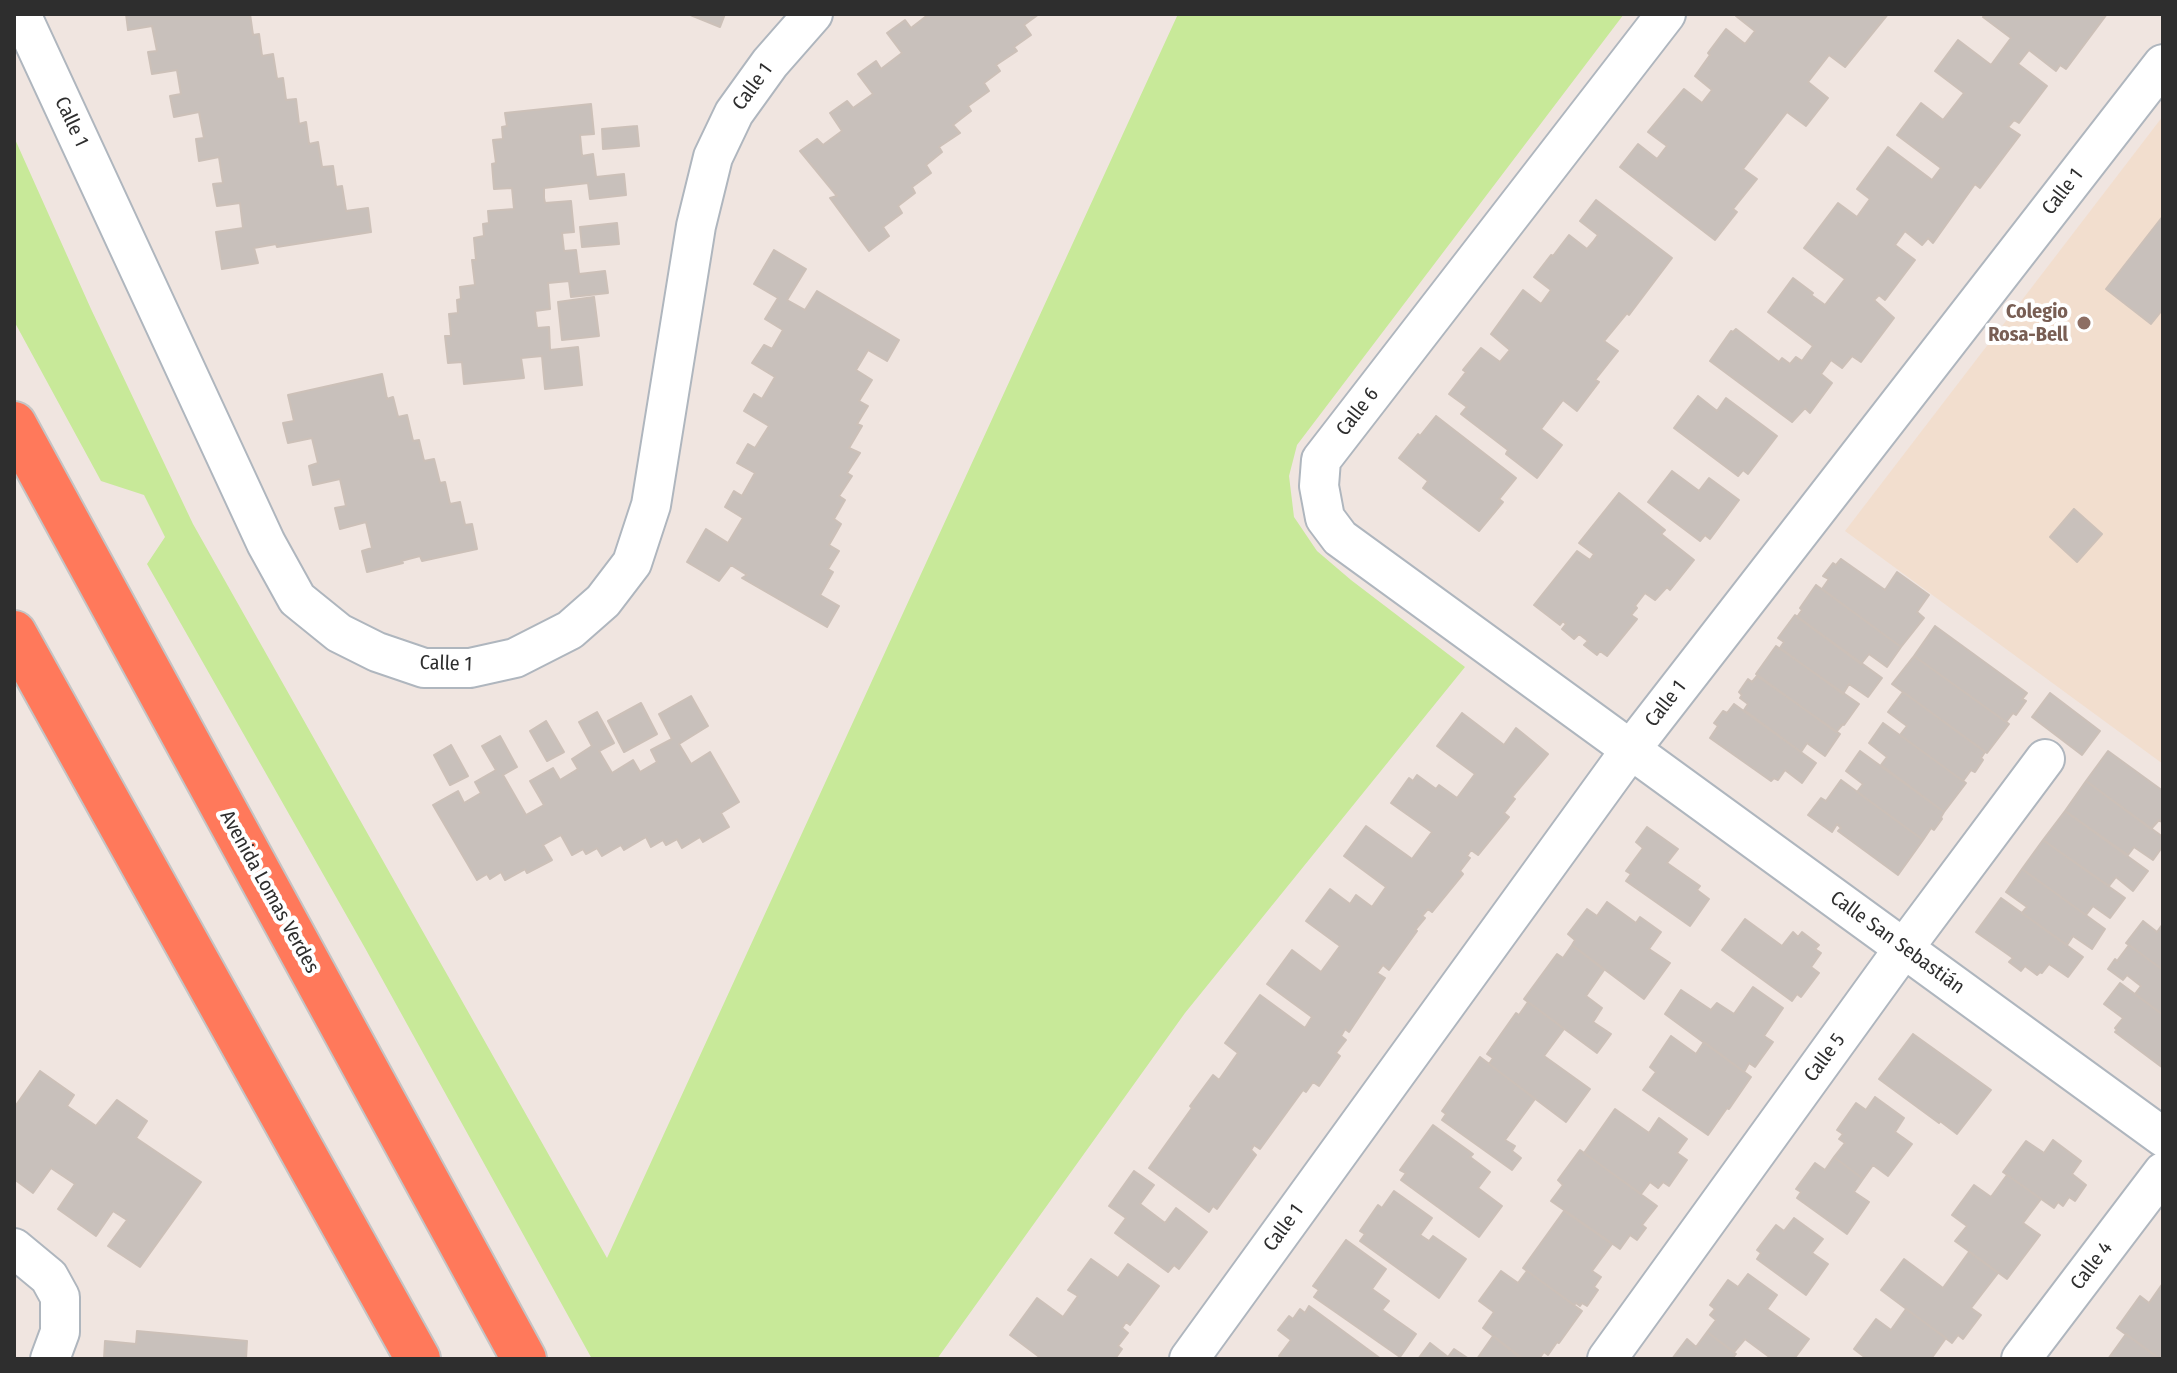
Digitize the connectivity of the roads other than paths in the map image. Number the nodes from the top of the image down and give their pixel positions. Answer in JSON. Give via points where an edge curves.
{"nodes":[{"id":1,"x":21,"y":14,"type":"edge"},
{"id":2,"x":813,"y":14,"type":"edge"},
{"id":3,"x":1666,"y":14,"type":"edge"},
{"id":4,"x":2163,"y":64,"type":"edge"},
{"id":5,"x":14,"y":424,"type":"edge"},
{"id":6,"x":14,"y":633,"type":"edge"},
{"id":7,"x":1631,"y":749,"type":"junction"},
{"id":8,"x":2045,"y":759,"type":"dead end"},
{"id":9,"x":1904,"y":948,"type":"junction"},
{"id":10,"x":2163,"y":1137,"type":"edge"},
{"id":11,"x":2163,"y":1172,"type":"edge"},
{"id":12,"x":14,"y":1248,"type":"edge"},
{"id":13,"x":50,"y":1359,"type":"edge"},
{"id":14,"x":418,"y":1359,"type":"edge"},
{"id":15,"x":524,"y":1359,"type":"edge"},
{"id":16,"x":1189,"y":1359,"type":"edge"},
{"id":17,"x":1607,"y":1359,"type":"edge"},
{"id":18,"x":2021,"y":1359,"type":"edge"}],
"edges":[{"from":1,"to":2,"type":"street","name":"Calle 1","via":[[266,543],[297,599],[339,633],[377,652],[424,668],[470,668],[515,658],[570,630],[603,601],[632,563],[651,505],[696,226],[713,157],[734,113]]},
{"from":3,"to":7,"type":"street","name":"Calle 6","via":[[1321,460],[1319,486],[1325,518],[1340,538]]},
{"from":4,"to":7,"type":"street","name":"Calle 1"},
{"from":5,"to":15,"type":"highway","name":"Avenida Lomas Verdes"},
{"from":6,"to":14,"type":"highway"},
{"from":7,"to":9,"type":"street","name":"Calle San Sebastián"},
{"from":7,"to":16,"type":"street","name":"Calle 1"},
{"from":8,"to":9,"type":"street","name":"Calle 5"},
{"from":9,"to":10,"type":"street","name":"Calle San Sebastián"},
{"from":9,"to":17,"type":"street","name":"Calle 5"},
{"from":11,"to":18,"type":"street","name":"Calle 4"},
{"from":12,"to":13,"type":"street","via":[[49,1277],[60,1297],[60,1332]]}]}
